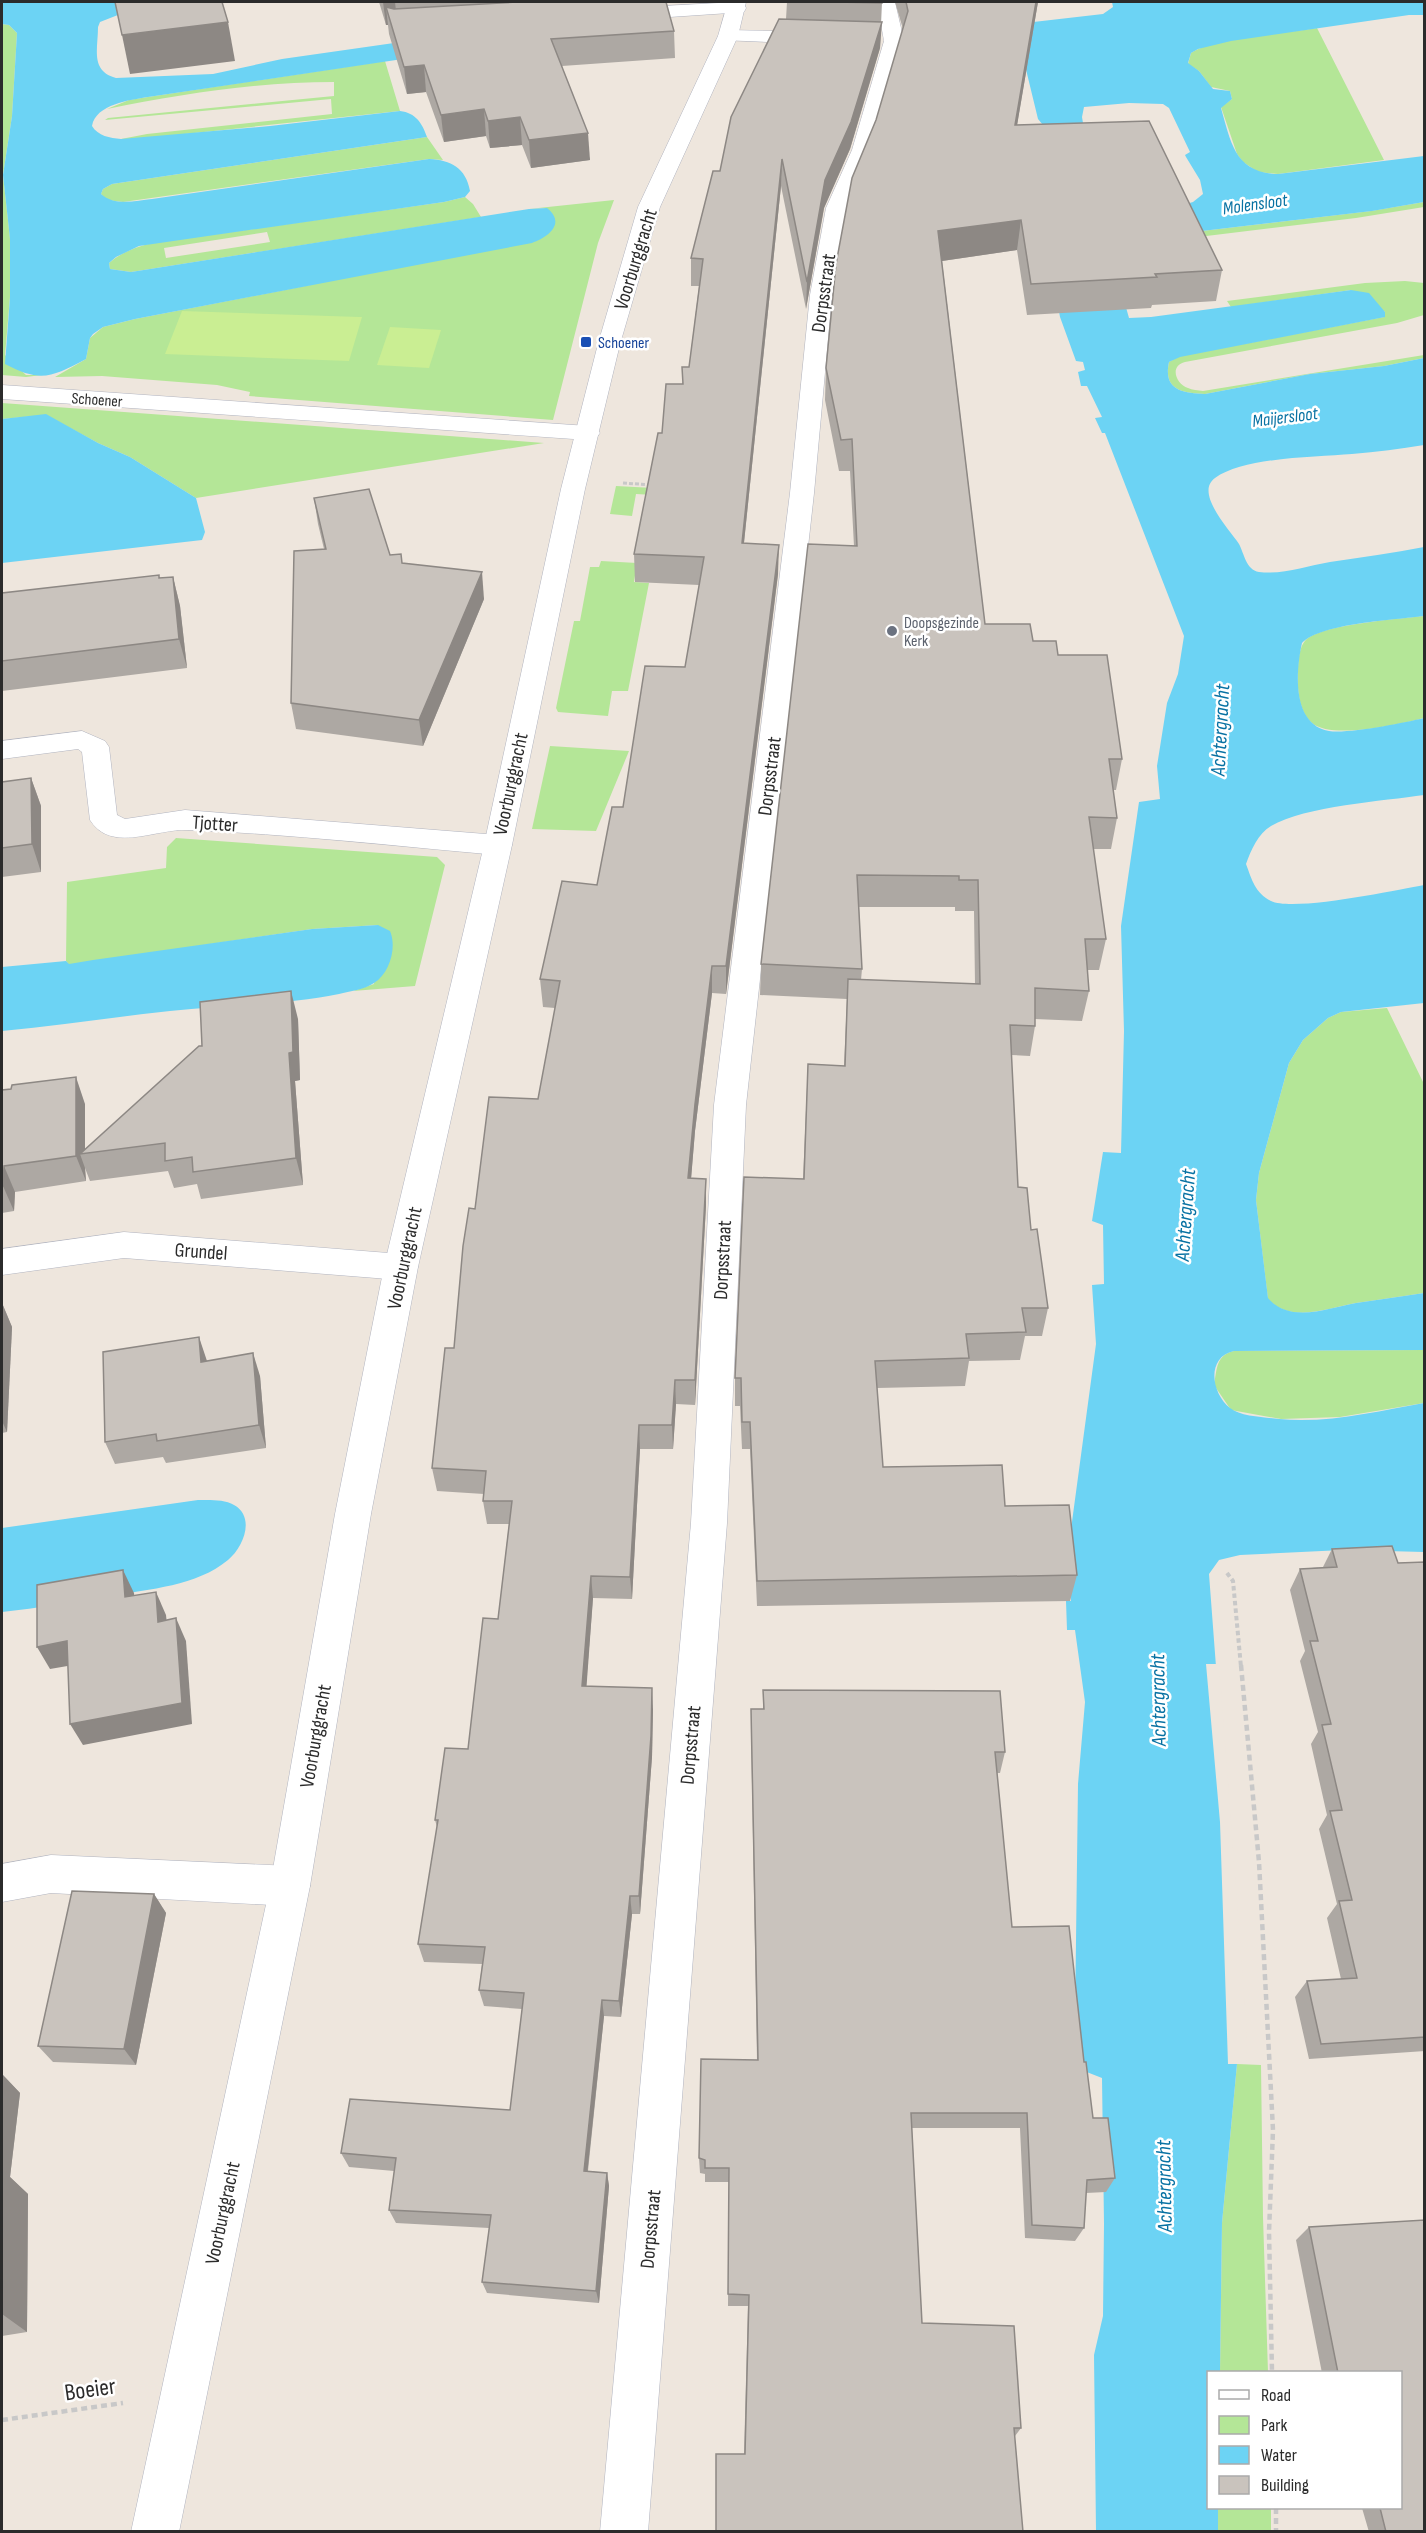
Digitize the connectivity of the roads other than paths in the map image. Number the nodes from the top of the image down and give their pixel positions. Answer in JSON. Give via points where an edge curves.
{"nodes":[{"id":1,"x":886,"y":2,"type":"edge"},
{"id":2,"x":608,"y":15,"type":"edge"},
{"id":3,"x":734,"y":15,"type":"edge"},
{"id":4,"x":834,"y":39,"type":"edge"},
{"id":5,"x":2,"y":392,"type":"edge"},
{"id":6,"x":588,"y":433,"type":"junction"},
{"id":7,"x":2,"y":750,"type":"edge"},
{"id":8,"x":498,"y":845,"type":"junction"},
{"id":9,"x":2,"y":1262,"type":"edge"},
{"id":10,"x":401,"y":1267,"type":"junction"},
{"id":11,"x":2,"y":1883,"type":"edge"},
{"id":12,"x":290,"y":1886,"type":"junction"},
{"id":13,"x":155,"y":2532,"type":"edge"},
{"id":14,"x":624,"y":2532,"type":"edge"}],
"edges":[{"from":1,"to":14,"type":"street","name":"Dorpsstraat","via":[[862,150],[837,208],[821,295],[802,493],[730,1105],[709,1523]]},
{"from":2,"to":3,"type":"street"},
{"from":3,"to":4,"type":"street"},
{"from":3,"to":6,"type":"street","name":"Voorburggracht","via":[[649,207]]},
{"from":5,"to":6,"type":"street","name":"Schoener"},
{"from":6,"to":8,"type":"street","name":"Voorburggracht"},
{"from":7,"to":8,"type":"street","name":"Tjotter","via":[[82,740],[95,747],[105,820],[121,829],[185,820]]},
{"from":8,"to":10,"type":"street","name":"Voorburggracht"},
{"from":9,"to":10,"type":"street","name":"Grundel","via":[[124,1245]]},
{"from":10,"to":12,"type":"street","name":"Voorburggracht","via":[[353,1514]]},
{"from":11,"to":12,"type":"street","via":[[51,1874]]},
{"from":12,"to":13,"type":"street","name":"Voorburggracht"}]}
